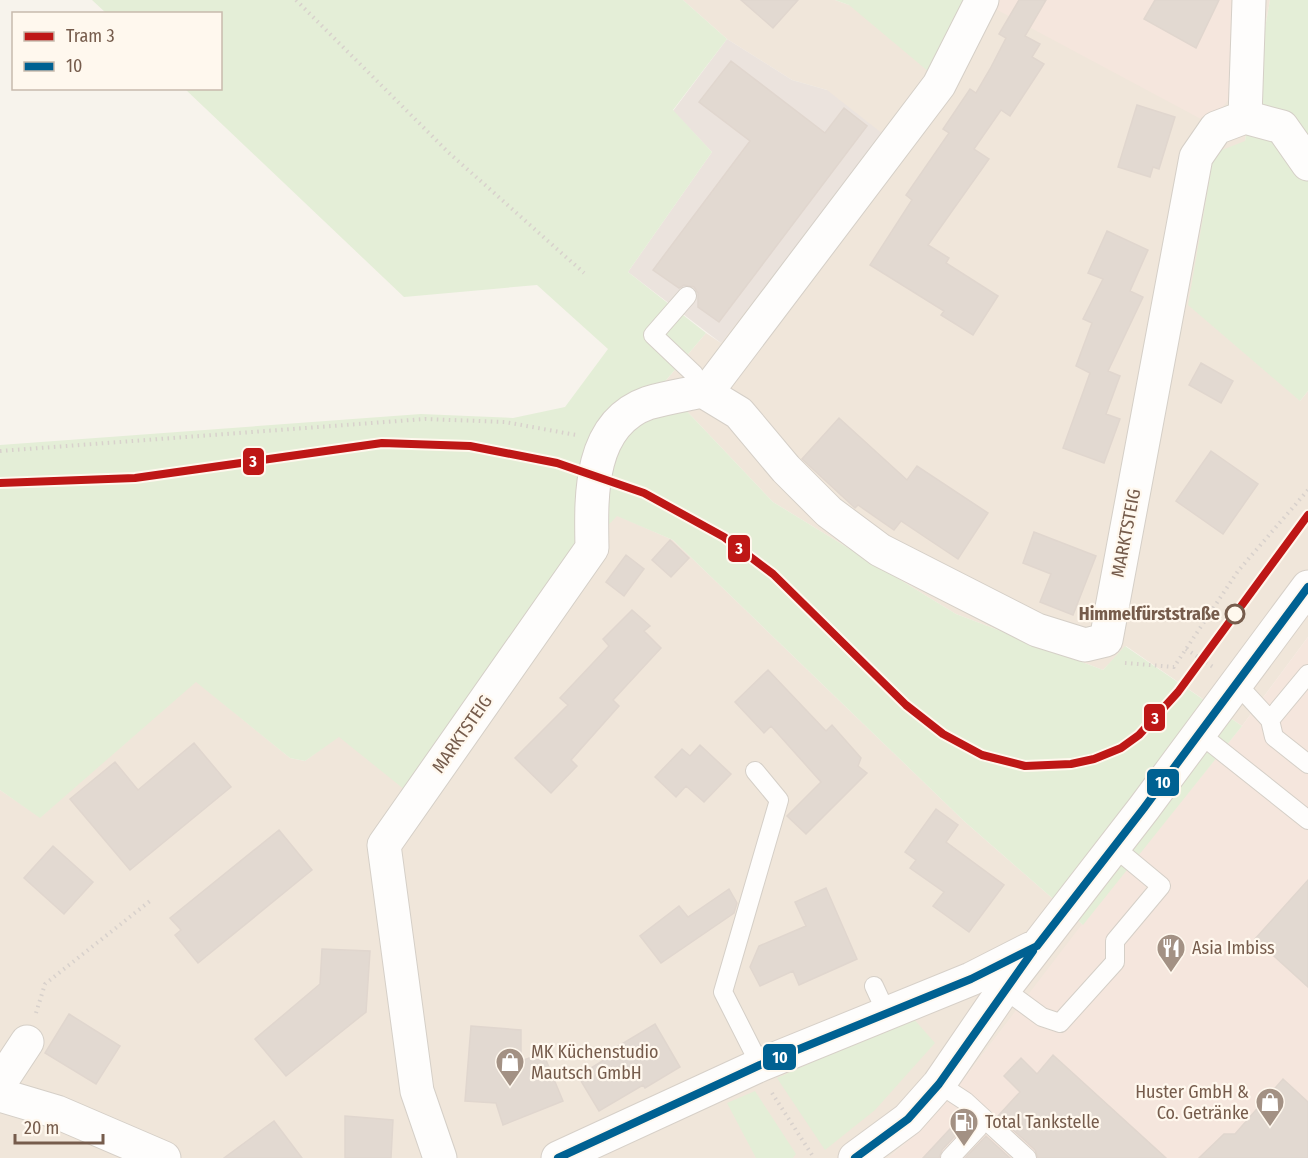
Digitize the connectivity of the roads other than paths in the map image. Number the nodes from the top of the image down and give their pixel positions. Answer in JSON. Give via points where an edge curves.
{"nodes":[{"id":1,"x":982,"y":0,"type":"edge"},
{"id":2,"x":1249,"y":0,"type":"edge"},
{"id":3,"x":1245,"y":117,"type":"junction"},
{"id":4,"x":1308,"y":164,"type":"edge"},
{"id":5,"x":687,"y":296,"type":"dead end"},
{"id":6,"x":704,"y":392,"type":"junction"},
{"id":7,"x":1308,"y":587,"type":"edge"},
{"id":8,"x":1308,"y":674,"type":"edge"},
{"id":9,"x":1237,"y":684,"type":"junction"},
{"id":10,"x":1270,"y":720,"type":"junction"},
{"id":11,"x":1200,"y":734,"type":"junction"},
{"id":12,"x":1308,"y":764,"type":"edge"},
{"id":13,"x":755,"y":771,"type":"dead end"},
{"id":14,"x":1308,"y":820,"type":"edge"},
{"id":15,"x":1114,"y":847,"type":"junction"},
{"id":16,"x":1037,"y":946,"type":"junction"},
{"id":17,"x":971,"y":979,"type":"junction"},
{"id":18,"x":1004,"y":989,"type":"junction"},
{"id":19,"x":27,"y":1042,"type":"road end"},
{"id":20,"x":760,"y":1065,"type":"junction"},
{"id":21,"x":0,"y":1083,"type":"edge"},
{"id":22,"x":939,"y":1084,"type":"junction"},
{"id":23,"x":0,"y":1095,"type":"edge"},
{"id":24,"x":986,"y":1121,"type":"junction"},
{"id":25,"x":1005,"y":1150,"type":"edge"},
{"id":26,"x":866,"y":1155,"type":"edge"},
{"id":27,"x":164,"y":1158,"type":"edge"},
{"id":28,"x":440,"y":1158,"type":"edge"},
{"id":29,"x":558,"y":1158,"type":"edge"},
{"id":30,"x":950,"y":1158,"type":"edge"},
{"id":31,"x":966,"y":1158,"type":"edge"},
{"id":32,"x":1027,"y":1158,"type":"edge"}],
"edges":[{"from":1,"to":6,"type":"street","via":[[939,85]]},
{"from":2,"to":3,"type":"street"},
{"from":3,"to":4,"type":"street","via":[[1282,127]]},
{"from":3,"to":6,"type":"street","name":"MARKTSTEIG","via":[[1216,128],[1196,157],[1106,640],[1085,645],[1037,630],[879,550],[793,477],[739,413]]},
{"from":5,"to":6,"type":"lane","via":[[653,335],[694,374]]},
{"from":6,"to":28,"type":"street","name":"MARKTSTEIG","via":[[646,404],[623,418],[604,443],[590,503],[592,548],[384,845],[417,1091]]},
{"from":7,"to":9,"type":"street"},
{"from":8,"to":10,"type":"lane"},
{"from":9,"to":10,"type":"lane"},
{"from":9,"to":11,"type":"street"},
{"from":10,"to":12,"type":"lane","via":[[1274,737]]},
{"from":11,"to":14,"type":"lane"},
{"from":11,"to":15,"type":"street"},
{"from":13,"to":20,"type":"lane","via":[[779,800],[723,992]]},
{"from":15,"to":16,"type":"street"},
{"from":15,"to":18,"type":"lane","via":[[1161,886],[1115,941],[1115,962],[1060,1023],[1042,1017]]},
{"from":16,"to":17,"type":"street"},
{"from":16,"to":18,"type":"street"},
{"from":17,"to":18,"type":"street"},
{"from":17,"to":20,"type":"street","via":[[880,999]]},
{"from":18,"to":22,"type":"street"},
{"from":19,"to":21,"type":"street"},
{"from":20,"to":29,"type":"street"},
{"from":22,"to":24,"type":"lane"},
{"from":22,"to":26,"type":"street","via":[[908,1119]]},
{"from":23,"to":27,"type":"street","via":[[57,1112]]},
{"from":24,"to":25,"type":"lane"},
{"from":24,"to":30,"type":"lane"},
{"from":24,"to":31,"type":"lane","via":[[986,1136]]},
{"from":25,"to":32,"type":"lane"}]}
